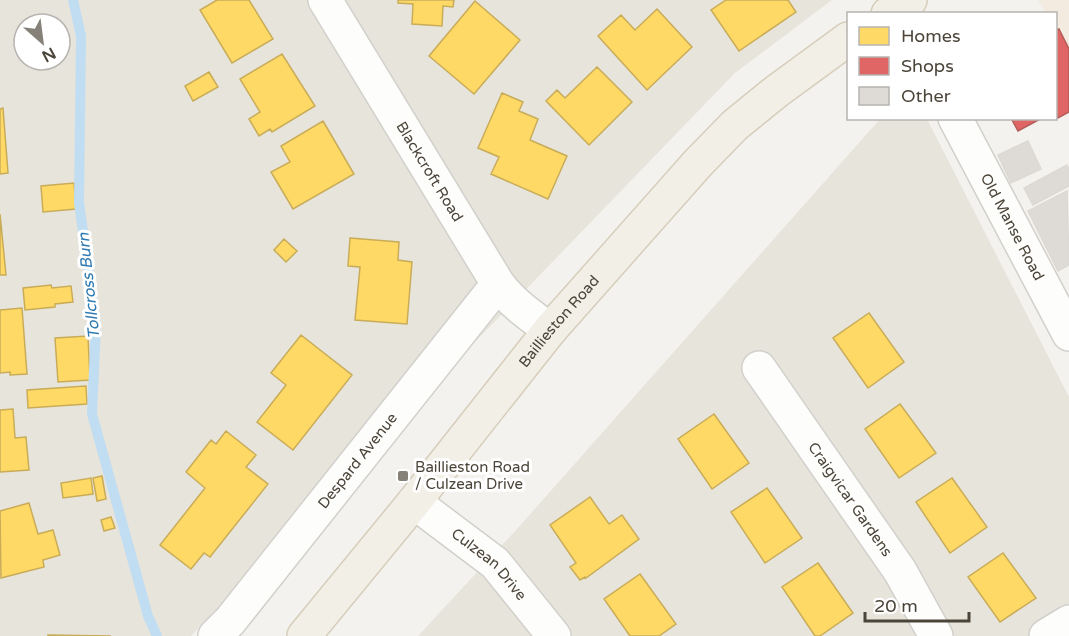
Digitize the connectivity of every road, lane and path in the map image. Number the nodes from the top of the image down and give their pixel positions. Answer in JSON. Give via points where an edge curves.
{"nodes":[{"id":1,"x":325,"y":0,"type":"edge"},
{"id":2,"x":847,"y":40,"type":"edge"},
{"id":3,"x":956,"y":120,"type":"edge"},
{"id":4,"x":498,"y":284,"type":"junction"},
{"id":5,"x":550,"y":330,"type":"junction"},
{"id":6,"x":1069,"y":334,"type":"edge"},
{"id":7,"x":759,"y":368,"type":"dead end"},
{"id":8,"x":414,"y":502,"type":"junction"},
{"id":9,"x":1069,"y":622,"type":"edge"},
{"id":10,"x":215,"y":636,"type":"edge"},
{"id":11,"x":304,"y":636,"type":"edge"},
{"id":12,"x":554,"y":636,"type":"edge"},
{"id":13,"x":936,"y":636,"type":"edge"},
{"id":14,"x":1046,"y":636,"type":"edge"}],
"edges":[{"from":1,"to":4,"type":"street","name":"Blackcroft Road"},
{"from":2,"to":5,"type":"main road","name":"Baillieston Road","via":[[735,125]]},
{"from":3,"to":6,"type":"street","name":"Old Manse Road"},
{"from":4,"to":5,"type":"street","name":"Blackcroft Road","via":[[521,309]]},
{"from":4,"to":10,"type":"street","name":"Despard Avenue"},
{"from":5,"to":8,"type":"main road","name":"Baillieston Road"},
{"from":7,"to":13,"type":"street","name":"Craigvicar Gardens","via":[[900,571]]},
{"from":8,"to":11,"type":"main road","name":"Baillieston Road"},
{"from":8,"to":12,"type":"street","name":"Culzean Drive","via":[[495,563]]},
{"from":9,"to":14,"type":"street"}]}
